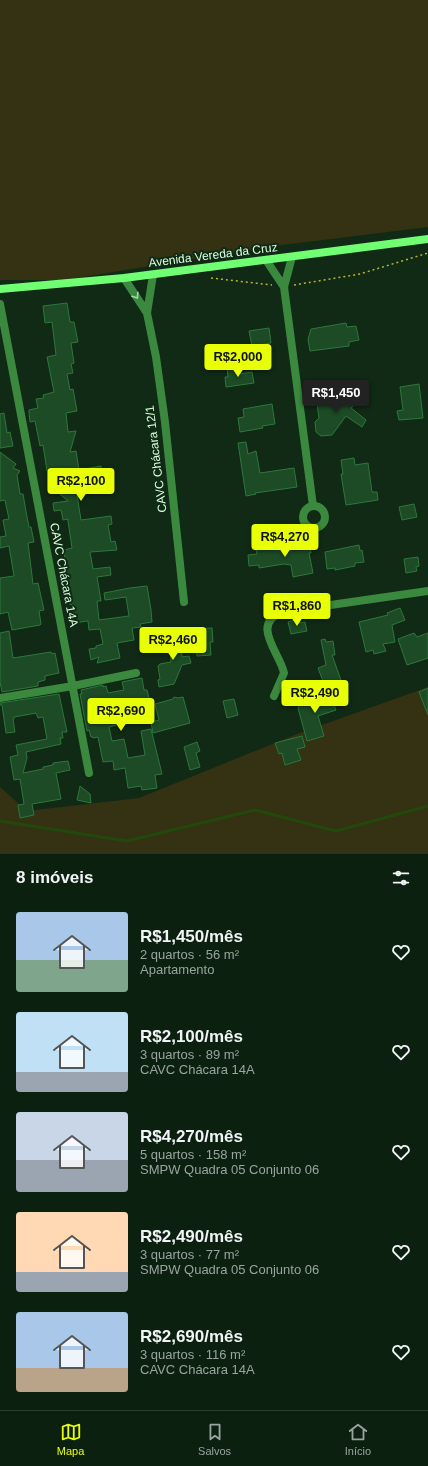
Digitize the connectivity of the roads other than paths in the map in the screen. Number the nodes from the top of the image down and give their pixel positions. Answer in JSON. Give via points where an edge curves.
{"nodes":[{"id":1,"x":428,"y":240,"type":"edge"},
{"id":2,"x":292,"y":257,"type":"junction"},
{"id":3,"x":266,"y":260,"type":"junction"},
{"id":4,"x":153,"y":275,"type":"junction"},
{"id":5,"x":124,"y":278,"type":"junction"},
{"id":6,"x":284,"y":287,"type":"junction"},
{"id":7,"x":0,"y":289,"type":"edge"},
{"id":8,"x":0,"y":304,"type":"edge"},
{"id":9,"x":147,"y":314,"type":"junction"},
{"id":10,"x":313,"y":506,"type":"junction"},
{"id":11,"x":428,"y":591,"type":"edge"},
{"id":12,"x":184,"y":602,"type":"dead end"},
{"id":13,"x":136,"y":673,"type":"dead end"},
{"id":14,"x":73,"y":686,"type":"junction"},
{"id":15,"x":274,"y":696,"type":"dead end"},
{"id":16,"x":0,"y":698,"type":"edge"},
{"id":17,"x":89,"y":773,"type":"dead end"}],
"edges":[{"from":1,"to":2,"type":"street","name":"Avenida Vereda da Cruz"},
{"from":2,"to":3,"type":"street","name":"Avenida Vereda da Cruz"},
{"from":2,"to":6,"type":"street"},
{"from":3,"to":4,"type":"street","name":"Avenida Vereda da Cruz"},
{"from":3,"to":6,"type":"street"},
{"from":4,"to":5,"type":"street","name":"Avenida Vereda da Cruz"},
{"from":4,"to":9,"type":"street","name":"CAVC Chácara 12/1"},
{"from":5,"to":7,"type":"street","name":"Avenida Vereda da Cruz"},
{"from":5,"to":9,"type":"street","name":"CAVC Chácara 12/1","one_way":true},
{"from":6,"to":10,"type":"street"},
{"from":8,"to":14,"type":"street","name":"CAVC Chácara 14A"},
{"from":9,"to":12,"type":"street","name":"CAVC Chácara 12/1","via":[[165,422]]},
{"from":10,"to":10,"type":"street","via":[[323,510],[325,517],[322,524],[315,529],[304,520],[304,512]]},
{"from":11,"to":15,"type":"street","via":[[289,610],[275,615],[268,623],[268,632],[284,673]]},
{"from":13,"to":14,"type":"street"},
{"from":14,"to":16,"type":"street"},
{"from":14,"to":17,"type":"street","name":"CAVC Chácara 14A"}]}
